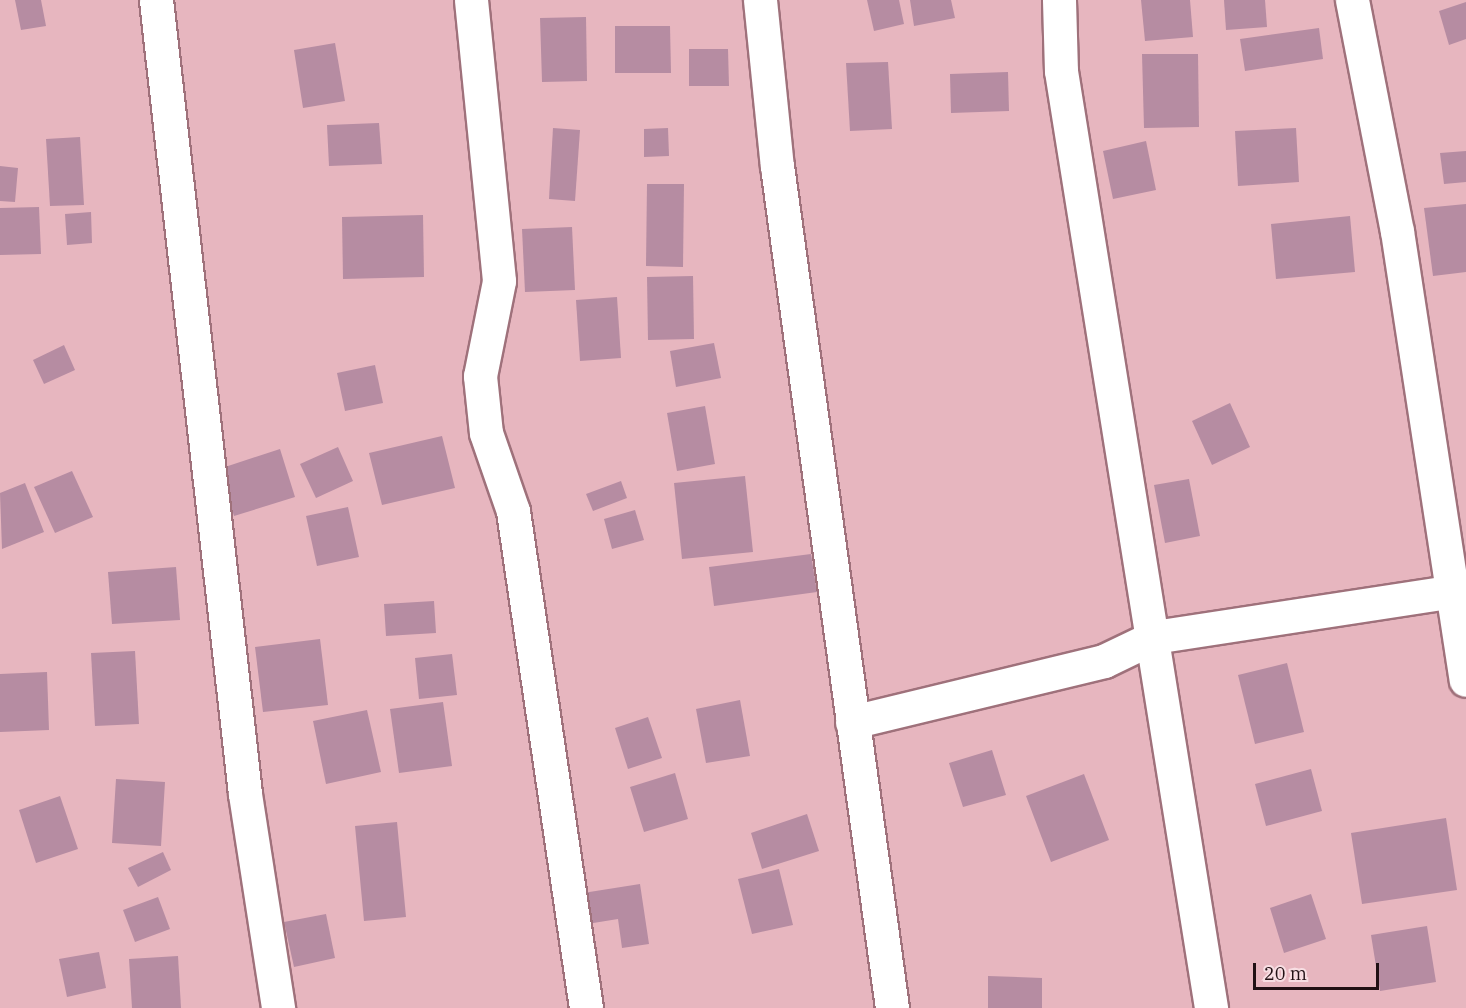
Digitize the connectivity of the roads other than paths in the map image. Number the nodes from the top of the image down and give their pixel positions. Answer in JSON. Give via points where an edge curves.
{"nodes":[{"id":1,"x":156,"y":0,"type":"edge"},
{"id":2,"x":471,"y":0,"type":"edge"},
{"id":3,"x":760,"y":0,"type":"edge"},
{"id":4,"x":1059,"y":0,"type":"edge"},
{"id":5,"x":1352,"y":0,"type":"edge"},
{"id":6,"x":1457,"y":590,"type":"edge"},
{"id":7,"x":1154,"y":637,"type":"junction"},
{"id":8,"x":1466,"y":680,"type":"edge"},
{"id":9,"x":852,"y":722,"type":"junction"},
{"id":10,"x":278,"y":1008,"type":"edge"},
{"id":11,"x":586,"y":1008,"type":"edge"},
{"id":12,"x":892,"y":1008,"type":"edge"},
{"id":13,"x":1210,"y":1008,"type":"edge"}],
"edges":[{"from":1,"to":10,"type":"street","via":[[245,794]]},
{"from":2,"to":11,"type":"street","via":[[498,281],[480,376],[486,433],[513,511]]},
{"from":3,"to":9,"type":"street","via":[[777,166]]},
{"from":4,"to":7,"type":"street","via":[[1061,71]]},
{"from":5,"to":6,"type":"street","via":[[1397,231]]},
{"from":6,"to":7,"type":"street"},
{"from":6,"to":8,"type":"street"},
{"from":7,"to":9,"type":"street","via":[[1104,661]]},
{"from":7,"to":13,"type":"street"},
{"from":9,"to":12,"type":"street"}]}
